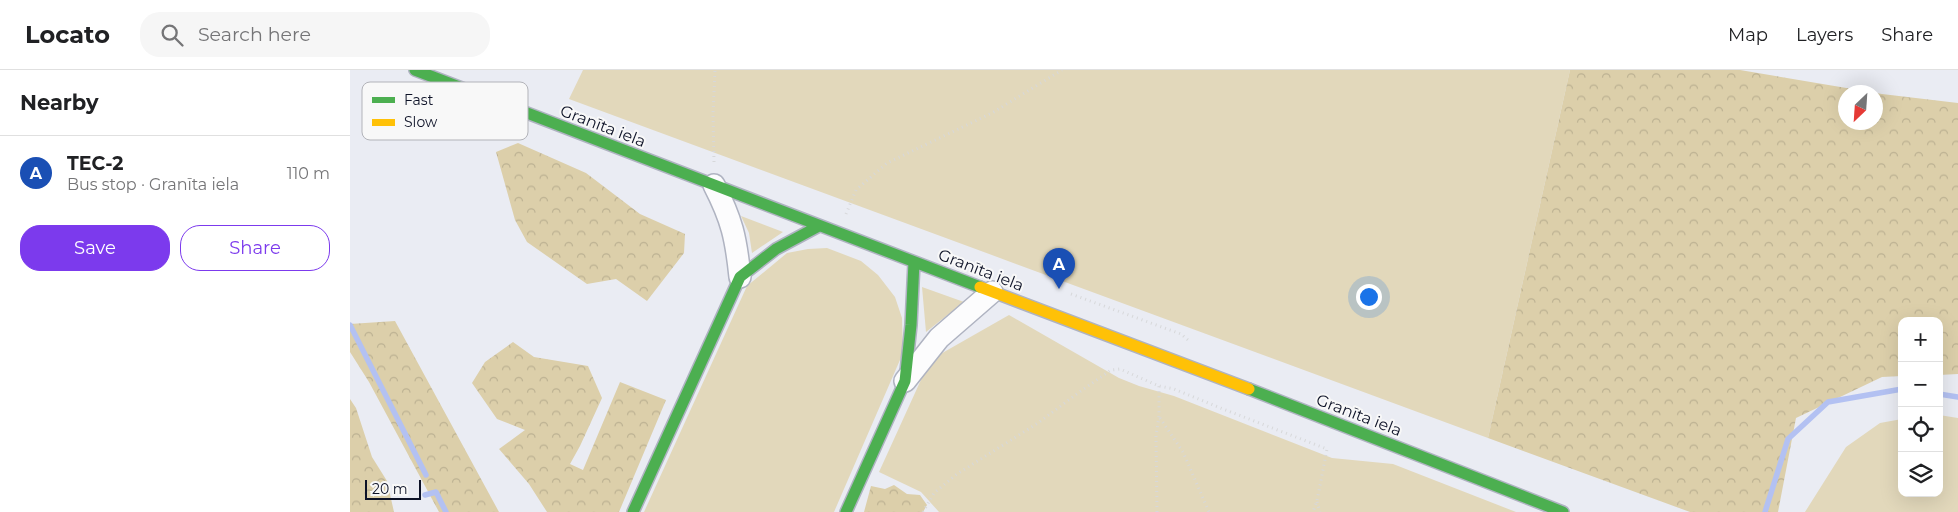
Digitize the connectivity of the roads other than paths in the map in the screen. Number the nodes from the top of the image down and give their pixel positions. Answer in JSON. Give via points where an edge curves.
{"nodes":[{"id":1,"x":415,"y":70,"type":"edge"},
{"id":2,"x":446,"y":82,"type":"edge"},
{"id":3,"x":528,"y":113,"type":"edge"},
{"id":4,"x":714,"y":185,"type":"junction"},
{"id":5,"x":819,"y":226,"type":"junction"},
{"id":6,"x":914,"y":262,"type":"junction"},
{"id":7,"x":740,"y":277,"type":"junction"},
{"id":8,"x":992,"y":292,"type":"junction"},
{"id":9,"x":905,"y":381,"type":"junction"},
{"id":10,"x":633,"y":512,"type":"edge"},
{"id":11,"x":846,"y":512,"type":"edge"},
{"id":12,"x":1563,"y":512,"type":"edge"}],
"edges":[{"from":1,"to":2,"type":"main road","name":"Granīta iela"},
{"from":3,"to":4,"type":"main road","name":"Granīta iela"},
{"from":4,"to":5,"type":"main road","name":"Granīta iela"},
{"from":4,"to":7,"type":"street","via":[[733,229]]},
{"from":5,"to":6,"type":"main road","name":"Granīta iela"},
{"from":5,"to":7,"type":"main road","via":[[776,249]]},
{"from":6,"to":8,"type":"main road","name":"Granīta iela"},
{"from":6,"to":9,"type":"main road"},
{"from":7,"to":10,"type":"main road"},
{"from":8,"to":9,"type":"street","via":[[939,338]]},
{"from":8,"to":12,"type":"main road","name":"Granīta iela"},
{"from":9,"to":11,"type":"main road"}]}
